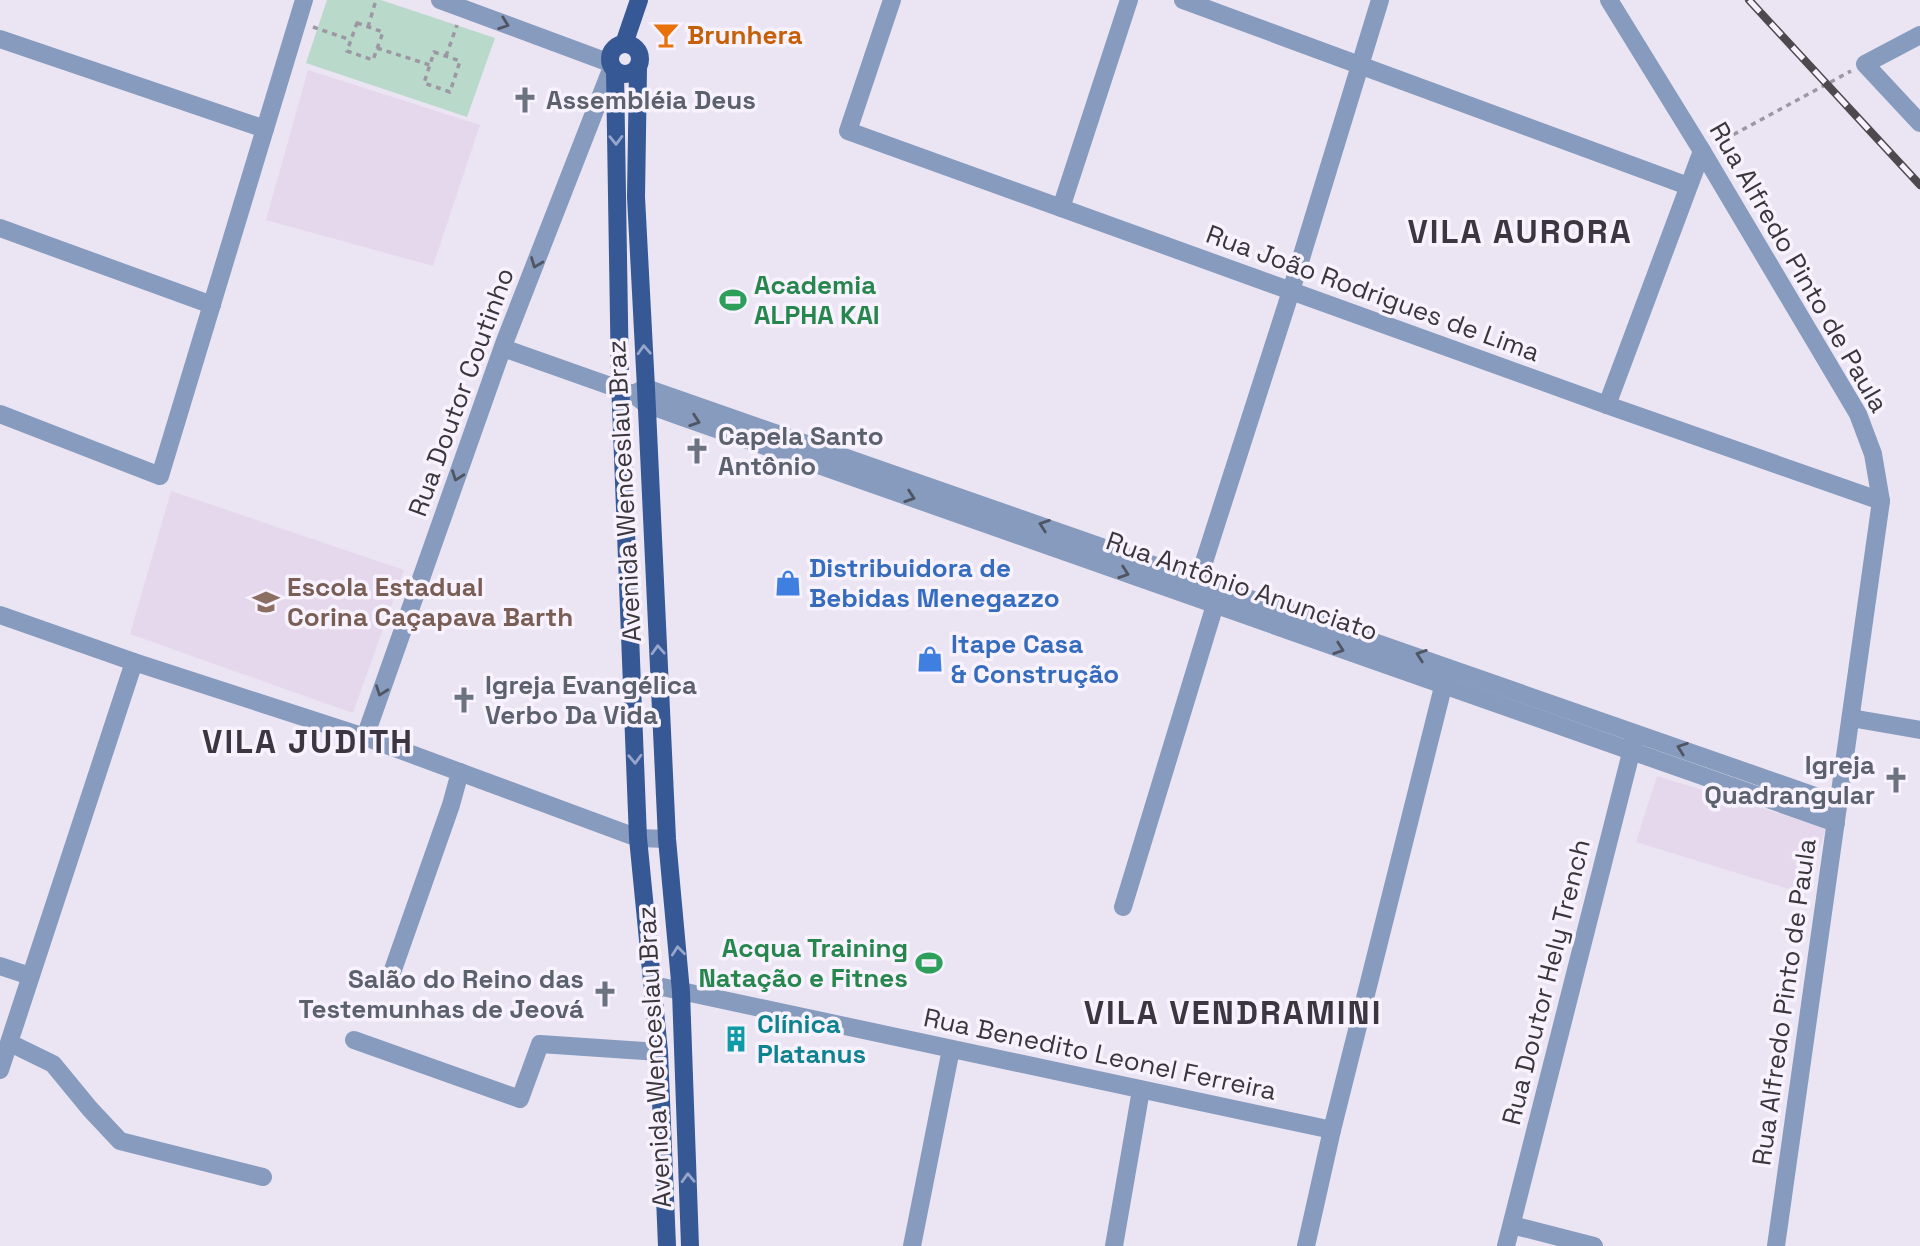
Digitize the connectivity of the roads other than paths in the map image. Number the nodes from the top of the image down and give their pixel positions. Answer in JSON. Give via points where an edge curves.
{"nodes":[{"id":1,"x":304,"y":0,"type":"edge"},
{"id":2,"x":440,"y":0,"type":"edge"},
{"id":3,"x":639,"y":0,"type":"edge"},
{"id":4,"x":892,"y":0,"type":"edge"},
{"id":5,"x":1129,"y":0,"type":"edge"},
{"id":6,"x":1183,"y":0,"type":"edge"},
{"id":7,"x":1380,"y":0,"type":"edge"},
{"id":8,"x":1609,"y":0,"type":"edge"},
{"id":9,"x":1920,"y":35,"type":"edge"},
{"id":10,"x":0,"y":39,"type":"edge"},
{"id":11,"x":624,"y":44,"type":"junction"},
{"id":12,"x":1360,"y":65,"type":"junction"},
{"id":13,"x":612,"y":67,"type":"junction"},
{"id":14,"x":638,"y":68,"type":"junction"},
{"id":15,"x":1920,"y":123,"type":"edge"},
{"id":16,"x":265,"y":129,"type":"junction"},
{"id":17,"x":1702,"y":151,"type":"junction"},
{"id":18,"x":1688,"y":186,"type":"junction"},
{"id":19,"x":1060,"y":208,"type":"junction"},
{"id":20,"x":0,"y":228,"type":"edge"},
{"id":21,"x":1291,"y":291,"type":"junction"},
{"id":22,"x":212,"y":305,"type":"junction"},
{"id":23,"x":503,"y":348,"type":"junction"},
{"id":24,"x":637,"y":394,"type":"junction"},
{"id":25,"x":1607,"y":405,"type":"junction"},
{"id":26,"x":0,"y":414,"type":"edge"},
{"id":27,"x":1881,"y":501,"type":"junction"},
{"id":28,"x":975,"y":511,"type":"junction"},
{"id":29,"x":1199,"y":578,"type":"junction"},
{"id":30,"x":1221,"y":585,"type":"junction"},
{"id":31,"x":1193,"y":597,"type":"junction"},
{"id":32,"x":1215,"y":605,"type":"junction"},
{"id":33,"x":0,"y":615,"type":"edge"},
{"id":34,"x":657,"y":621,"type":"junction"},
{"id":35,"x":629,"y":623,"type":"junction"},
{"id":36,"x":134,"y":662,"type":"junction"},
{"id":37,"x":1448,"y":665,"type":"junction"},
{"id":38,"x":1443,"y":685,"type":"junction"},
{"id":39,"x":1505,"y":685,"type":"junction"},
{"id":40,"x":1498,"y":705,"type":"junction"},
{"id":41,"x":1851,"y":718,"type":"junction"},
{"id":42,"x":1920,"y":730,"type":"edge"},
{"id":43,"x":1637,"y":731,"type":"junction"},
{"id":44,"x":365,"y":737,"type":"junction"},
{"id":45,"x":1630,"y":751,"type":"junction"},
{"id":46,"x":460,"y":772,"type":"junction"},
{"id":47,"x":1838,"y":804,"type":"junction"},
{"id":48,"x":1836,"y":823,"type":"junction"},
{"id":49,"x":638,"y":838,"type":"junction"},
{"id":50,"x":667,"y":839,"type":"junction"},
{"id":51,"x":1124,"y":907,"type":"dead end"},
{"id":52,"x":0,"y":966,"type":"edge"},
{"id":53,"x":30,"y":976,"type":"junction"},
{"id":54,"x":389,"y":981,"type":"dead end"},
{"id":55,"x":653,"y":985,"type":"junction"},
{"id":56,"x":681,"y":992,"type":"junction"},
{"id":57,"x":355,"y":1040,"type":"dead end"},
{"id":58,"x":10,"y":1043,"type":"junction"},
{"id":59,"x":951,"y":1049,"type":"junction"},
{"id":60,"x":659,"y":1052,"type":"junction"},
{"id":61,"x":0,"y":1070,"type":"edge"},
{"id":62,"x":1141,"y":1090,"type":"junction"},
{"id":63,"x":1332,"y":1130,"type":"junction"},
{"id":64,"x":262,"y":1177,"type":"dead end"},
{"id":65,"x":1512,"y":1225,"type":"junction"},
{"id":66,"x":667,"y":1246,"type":"edge"},
{"id":67,"x":690,"y":1246,"type":"edge"},
{"id":68,"x":912,"y":1246,"type":"edge"},
{"id":69,"x":1114,"y":1246,"type":"edge"},
{"id":70,"x":1306,"y":1246,"type":"edge"},
{"id":71,"x":1506,"y":1246,"type":"edge"},
{"id":72,"x":1594,"y":1246,"type":"edge"},
{"id":73,"x":1776,"y":1246,"type":"edge"}],
"edges":[{"from":1,"to":16,"type":"street"},
{"from":2,"to":13,"type":"street","one_way":true},
{"from":3,"to":11,"type":"main road"},
{"from":4,"to":19,"type":"street","name":"Rua João Rodrigues de Lima","via":[[848,131]]},
{"from":5,"to":19,"type":"street"},
{"from":6,"to":12,"type":"street"},
{"from":7,"to":12,"type":"street"},
{"from":8,"to":17,"type":"street","name":"Rua Alfredo Pinto de Paula"},
{"from":9,"to":15,"type":"street","via":[[1864,64]]},
{"from":10,"to":16,"type":"street"},
{"from":11,"to":13,"type":"main road","via":[[611,52]]},
{"from":11,"to":14,"type":"main road","via":[[640,54]]},
{"from":12,"to":18,"type":"street"},
{"from":12,"to":21,"type":"street"},
{"from":13,"to":14,"type":"main road","via":[[625,75]]},
{"from":13,"to":23,"type":"street","name":"Rua Doutor Coutinho","one_way":true},
{"from":13,"to":24,"type":"main road","name":"Avenida Wenceslau Braz","one_way":true},
{"from":24,"to":14,"type":"main road","name":"Avenida Wenceslau Braz","one_way":true},
{"from":16,"to":22,"type":"street"},
{"from":17,"to":18,"type":"street"},
{"from":17,"to":27,"type":"street","name":"Rua Alfredo Pinto de Paula","via":[[1858,414]]},
{"from":18,"to":25,"type":"street"},
{"from":19,"to":21,"type":"street","name":"Rua João Rodrigues de Lima"},
{"from":20,"to":22,"type":"street"},
{"from":21,"to":25,"type":"street","name":"Rua João Rodrigues de Lima"},
{"from":21,"to":29,"type":"street"},
{"from":22,"to":26,"type":"street","via":[[160,476]]},
{"from":23,"to":24,"type":"street","name":"Rua Antônio Anunciato"},
{"from":23,"to":44,"type":"street","name":"Rua Doutor Coutinho","one_way":true},
{"from":24,"to":28,"type":"street","name":"Rua Antônio Anunciato"},
{"from":24,"to":34,"type":"main road","name":"Avenida Wenceslau Braz"},
{"from":24,"to":35,"type":"main road","name":"Avenida Wenceslau Braz"},
{"from":25,"to":27,"type":"street","name":"Rua João Rodrigues de Lima"},
{"from":27,"to":41,"type":"street","name":"Rua Alfredo Pinto de Paula"},
{"from":29,"to":28,"type":"street","name":"Rua Antônio Anunciato","one_way":true},
{"from":28,"to":31,"type":"street","name":"Rua Antônio Anunciato","one_way":true},
{"from":29,"to":30,"type":"street","name":"Rua Antônio Anunciato"},
{"from":29,"to":31,"type":"street"},
{"from":30,"to":32,"type":"street"},
{"from":37,"to":30,"type":"street","name":"Rua Antônio Anunciato","one_way":true},
{"from":31,"to":32,"type":"street","name":"Rua Antônio Anunciato"},
{"from":32,"to":38,"type":"street","name":"Rua Antônio Anunciato","one_way":true},
{"from":32,"to":51,"type":"street"},
{"from":33,"to":36,"type":"street"},
{"from":34,"to":35,"type":"main road"},
{"from":50,"to":34,"type":"main road","name":"Avenida Wenceslau Braz","one_way":true},
{"from":35,"to":49,"type":"main road","name":"Avenida Wenceslau Braz","one_way":true},
{"from":36,"to":44,"type":"street"},
{"from":36,"to":53,"type":"street"},
{"from":37,"to":38,"type":"street"},
{"from":37,"to":39,"type":"street","name":"Rua Antônio Anunciato"},
{"from":38,"to":40,"type":"street","name":"Rua Antônio Anunciato"},
{"from":38,"to":63,"type":"street"},
{"from":39,"to":40,"type":"street"},
{"from":39,"to":43,"type":"street","name":"Rua Antônio Anunciato"},
{"from":40,"to":45,"type":"street","name":"Rua Antônio Anunciato"},
{"from":41,"to":42,"type":"street"},
{"from":41,"to":47,"type":"street","name":"Rua Alfredo Pinto de Paula"},
{"from":43,"to":45,"type":"street","name":"Rua Doutor Hely Trench"},
{"from":47,"to":43,"type":"street","name":"Rua Antônio Anunciato","one_way":true},
{"from":44,"to":46,"type":"street"},
{"from":45,"to":48,"type":"street","name":"Rua Antônio Anunciato"},
{"from":45,"to":65,"type":"street","name":"Rua Doutor Hely Trench"},
{"from":46,"to":49,"type":"street"},
{"from":46,"to":54,"type":"street"},
{"from":47,"to":48,"type":"street","name":"Rua Alfredo Pinto de Paula"},
{"from":48,"to":73,"type":"street","name":"Rua Alfredo Pinto de Paula"},
{"from":49,"to":50,"type":"street"},
{"from":49,"to":55,"type":"main road","name":"Avenida Wenceslau Braz"},
{"from":56,"to":50,"type":"main road","name":"Avenida Wenceslau Braz","one_way":true},
{"from":52,"to":53,"type":"street"},
{"from":53,"to":58,"type":"street"},
{"from":55,"to":56,"type":"street","name":"Rua Benedito Leonel Ferreira"},
{"from":55,"to":60,"type":"main road","name":"Avenida Wenceslau Braz"},
{"from":56,"to":59,"type":"street","name":"Rua Benedito Leonel Ferreira"},
{"from":67,"to":56,"type":"main road","name":"Avenida Wenceslau Braz","one_way":true},
{"from":57,"to":60,"type":"street","via":[[520,1099],[540,1044]]},
{"from":58,"to":61,"type":"street"},
{"from":58,"to":64,"type":"street","via":[[53,1064],[120,1141]]},
{"from":59,"to":62,"type":"street","name":"Rua Benedito Leonel Ferreira"},
{"from":59,"to":68,"type":"street"},
{"from":60,"to":66,"type":"main road","name":"Avenida Wenceslau Braz"},
{"from":62,"to":63,"type":"street","name":"Rua Benedito Leonel Ferreira"},
{"from":62,"to":69,"type":"street"},
{"from":63,"to":70,"type":"street"},
{"from":65,"to":71,"type":"street","name":"Rua Doutor Hely Trench"},
{"from":65,"to":72,"type":"street"}]}
